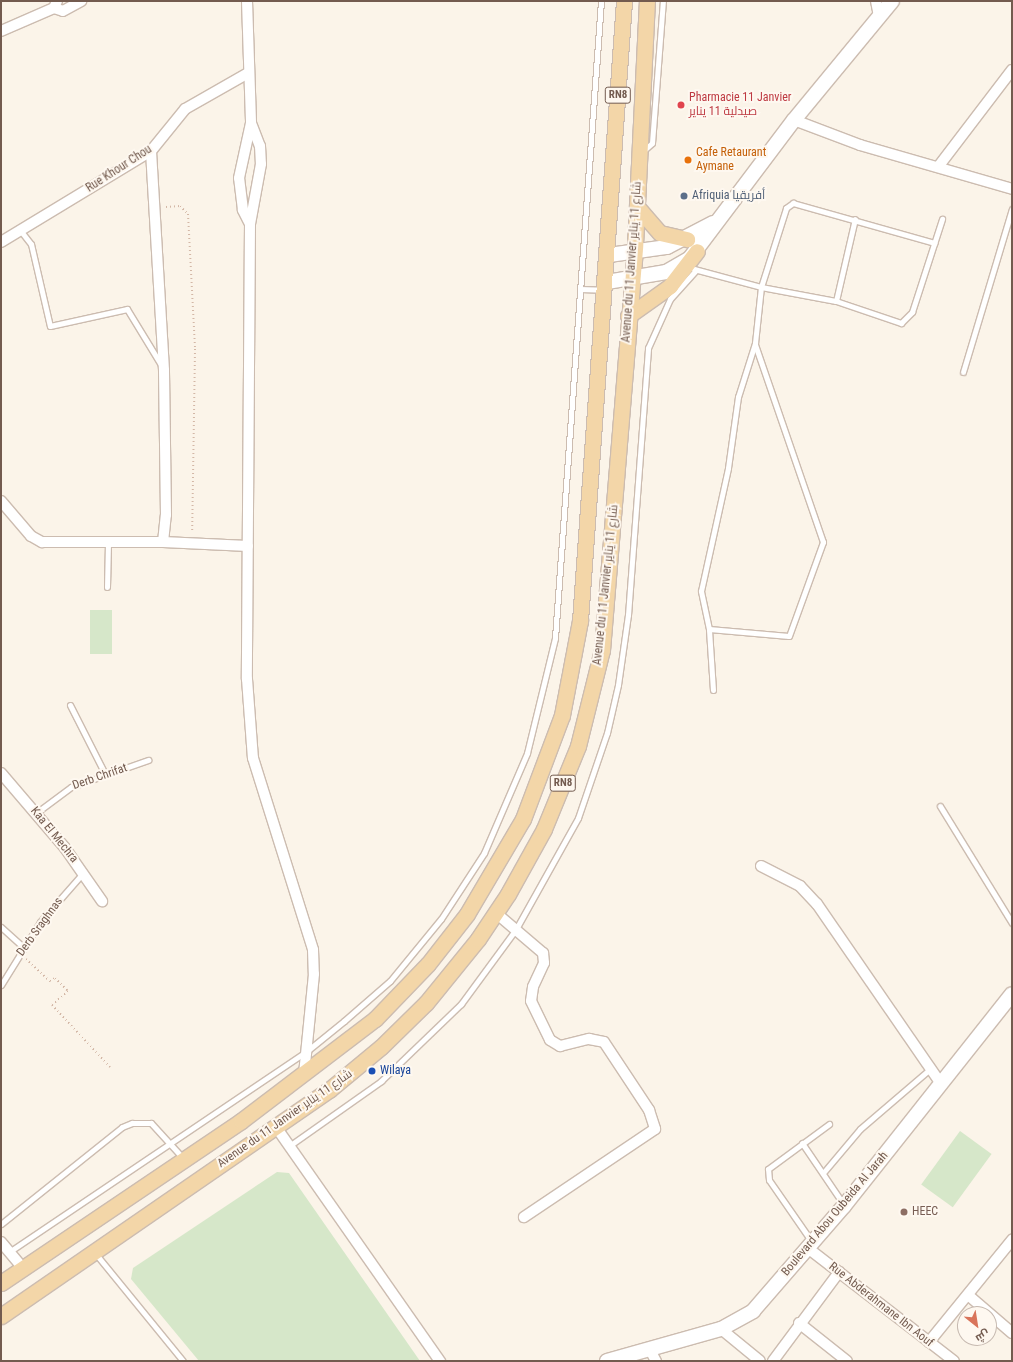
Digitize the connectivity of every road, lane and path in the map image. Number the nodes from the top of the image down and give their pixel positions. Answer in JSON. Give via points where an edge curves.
{"nodes":[{"id":1,"x":81,"y":1,"type":"edge"},
{"id":2,"x":247,"y":1,"type":"edge"},
{"id":3,"x":601,"y":1,"type":"edge"},
{"id":4,"x":624,"y":1,"type":"edge"},
{"id":5,"x":647,"y":1,"type":"edge"},
{"id":6,"x":663,"y":1,"type":"edge"},
{"id":7,"x":876,"y":1,"type":"edge"},
{"id":8,"x":892,"y":1,"type":"edge"},
{"id":9,"x":56,"y":4,"type":"edge"},
{"id":10,"x":879,"y":17,"type":"junction"},
{"id":11,"x":1,"y":30,"type":"edge"},
{"id":12,"x":1012,"y":70,"type":"edge"},
{"id":13,"x":248,"y":73,"type":"junction"},
{"id":14,"x":794,"y":120,"type":"junction"},
{"id":15,"x":251,"y":124,"type":"junction"},
{"id":16,"x":151,"y":151,"type":"junction"},
{"id":17,"x":638,"y":155,"type":"junction"},
{"id":18,"x":938,"y":167,"type":"junction"},
{"id":19,"x":1012,"y":189,"type":"edge"},
{"id":20,"x":638,"y":208,"type":"junction"},
{"id":21,"x":155,"y":209,"type":"junction"},
{"id":22,"x":1012,"y":209,"type":"edge"},
{"id":23,"x":855,"y":219,"type":"junction"},
{"id":24,"x":942,"y":219,"type":"dead end"},
{"id":25,"x":250,"y":224,"type":"junction"},
{"id":26,"x":20,"y":230,"type":"junction"},
{"id":27,"x":1,"y":242,"type":"edge"},
{"id":28,"x":934,"y":243,"type":"junction"},
{"id":29,"x":692,"y":245,"type":"junction"},
{"id":30,"x":635,"y":254,"type":"junction"},
{"id":31,"x":608,"y":255,"type":"junction"},
{"id":32,"x":692,"y":268,"type":"junction"},
{"id":33,"x":632,"y":280,"type":"junction"},
{"id":34,"x":606,"y":286,"type":"junction"},
{"id":35,"x":761,"y":288,"type":"junction"},
{"id":36,"x":580,"y":289,"type":"junction"},
{"id":37,"x":836,"y":301,"type":"junction"},
{"id":38,"x":628,"y":316,"type":"junction"},
{"id":39,"x":755,"y":343,"type":"junction"},
{"id":40,"x":164,"y":370,"type":"junction"},
{"id":41,"x":963,"y":372,"type":"dead end"},
{"id":42,"x":1,"y":501,"type":"edge"},
{"id":43,"x":163,"y":542,"type":"junction"},
{"id":44,"x":108,"y":543,"type":"junction"},
{"id":45,"x":191,"y":543,"type":"junction"},
{"id":46,"x":248,"y":546,"type":"junction"},
{"id":47,"x":107,"y":587,"type":"dead end"},
{"id":48,"x":709,"y":629,"type":"junction"},
{"id":49,"x":713,"y":690,"type":"dead end"},
{"id":50,"x":70,"y":705,"type":"dead end"},
{"id":51,"x":148,"y":760,"type":"dead end"},
{"id":52,"x":1,"y":773,"type":"edge"},
{"id":53,"x":105,"y":774,"type":"junction"},
{"id":54,"x":940,"y":806,"type":"dead end"},
{"id":55,"x":36,"y":813,"type":"junction"},
{"id":56,"x":761,"y":866,"type":"dead end"},
{"id":57,"x":84,"y":872,"type":"junction"},
{"id":58,"x":102,"y":901,"type":"dead end"},
{"id":59,"x":496,"y":913,"type":"junction"},
{"id":60,"x":1012,"y":923,"type":"edge"},
{"id":61,"x":1,"y":927,"type":"edge"},
{"id":62,"x":516,"y":929,"type":"junction"},
{"id":63,"x":24,"y":947,"type":"junction"},
{"id":64,"x":20,"y":954,"type":"junction"},
{"id":65,"x":1,"y":985,"type":"edge"},
{"id":66,"x":1012,"y":994,"type":"edge"},
{"id":67,"x":307,"y":1051,"type":"junction"},
{"id":68,"x":110,"y":1067,"type":"dead end"},
{"id":69,"x":930,"y":1069,"type":"junction"},
{"id":70,"x":304,"y":1075,"type":"junction"},
{"id":71,"x":941,"y":1084,"type":"junction"},
{"id":72,"x":829,"y":1124,"type":"dead end"},
{"id":73,"x":276,"y":1126,"type":"junction"},
{"id":74,"x":172,"y":1142,"type":"junction"},
{"id":75,"x":802,"y":1143,"type":"junction"},
{"id":76,"x":290,"y":1146,"type":"junction"},
{"id":77,"x":185,"y":1160,"type":"junction"},
{"id":78,"x":823,"y":1173,"type":"junction"},
{"id":79,"x":844,"y":1206,"type":"junction"},
{"id":80,"x":524,"y":1216,"type":"dead end"},
{"id":81,"x":1,"y":1224,"type":"edge"},
{"id":82,"x":1012,"y":1240,"type":"edge"},
{"id":83,"x":1,"y":1242,"type":"edge"},
{"id":84,"x":811,"y":1246,"type":"junction"},
{"id":85,"x":9,"y":1252,"type":"junction"},
{"id":86,"x":94,"y":1253,"type":"junction"},
{"id":87,"x":23,"y":1268,"type":"junction"},
{"id":88,"x":839,"y":1272,"type":"junction"},
{"id":89,"x":1,"y":1283,"type":"edge"},
{"id":90,"x":968,"y":1295,"type":"junction"},
{"id":91,"x":1,"y":1316,"type":"edge"},
{"id":92,"x":799,"y":1324,"type":"junction"},
{"id":93,"x":721,"y":1329,"type":"junction"},
{"id":94,"x":1012,"y":1333,"type":"edge"},
{"id":95,"x":929,"y":1342,"type":"junction"},
{"id":96,"x":653,"y":1355,"type":"edge"},
{"id":97,"x":948,"y":1359,"type":"edge"},
{"id":98,"x":183,"y":1361,"type":"edge"},
{"id":99,"x":440,"y":1361,"type":"edge"},
{"id":100,"x":607,"y":1361,"type":"edge"},
{"id":101,"x":760,"y":1361,"type":"edge"},
{"id":102,"x":772,"y":1361,"type":"edge"},
{"id":103,"x":847,"y":1361,"type":"edge"}],
"edges":[{"from":1,"to":9,"type":"street","via":[[63,10]]},
{"from":2,"to":13,"type":"street"},
{"from":3,"to":36,"type":"lane"},
{"from":4,"to":31,"type":"main road","name":"Avenue du 11 Janvier شارع 11 يناير","number":"RN8"},
{"from":5,"to":17,"type":"main road","name":"Avenue du 11 Janvier شارع 11 يناير","number":"RN8"},
{"from":6,"to":17,"type":"lane","via":[[652,143]]},
{"from":7,"to":10,"type":"street"},
{"from":8,"to":10,"type":"street"},
{"from":9,"to":11,"type":"street"},
{"from":10,"to":14,"type":"street"},
{"from":12,"to":18,"type":"street"},
{"from":13,"to":15,"type":"street"},
{"from":13,"to":16,"type":"street","name":"Rue Khour Chou","via":[[185,109]]},
{"from":14,"to":18,"type":"street","via":[[860,145]]},
{"from":14,"to":29,"type":"street","via":[[720,218]]},
{"from":15,"to":25,"type":"street","via":[[260,146],[261,164],[260,184]]},
{"from":15,"to":25,"type":"street","via":[[239,178],[243,210]]},
{"from":16,"to":21,"type":"street"},
{"from":16,"to":26,"type":"street","name":"Rue Khour Chou"},
{"from":17,"to":20,"type":"main road","name":"Avenue du 11 Janvier شارع 11 يناير","number":"RN8"},
{"from":18,"to":19,"type":"street"},
{"from":20,"to":29,"type":"main road","via":[[660,233]]},
{"from":20,"to":30,"type":"main road","name":"Avenue du 11 Janvier شارع 11 يناير","number":"RN8"},
{"from":21,"to":40,"type":"street"},
{"from":21,"to":45,"type":"path","via":[[180,206],[188,214],[195,349]]},
{"from":22,"to":41,"type":"lane"},
{"from":23,"to":28,"type":"lane"},
{"from":23,"to":35,"type":"lane","via":[[790,204]]},
{"from":23,"to":37,"type":"lane"},
{"from":24,"to":28,"type":"lane"},
{"from":25,"to":46,"type":"street"},
{"from":26,"to":27,"type":"street","name":"Rue Khour Chou"},
{"from":26,"to":40,"type":"lane","via":[[31,244],[50,326],[127,309]]},
{"from":28,"to":37,"type":"lane","via":[[912,312],[901,322]]},
{"from":29,"to":30,"type":"street"},
{"from":29,"to":32,"type":"main road"},
{"from":29,"to":33,"type":"street","via":[[676,268]]},
{"from":30,"to":31,"type":"street"},
{"from":30,"to":33,"type":"main road","name":"Avenue du 11 Janvier شارع 11 يناير","number":"RN8"},
{"from":31,"to":34,"type":"main road","name":"Avenue du 11 Janvier شارع 11 يناير","number":"RN8"},
{"from":32,"to":35,"type":"lane"},
{"from":32,"to":38,"type":"main road"},
{"from":32,"to":62,"type":"lane","via":[[670,299],[654,330],[646,357],[628,615],[607,733],[578,818]]},
{"from":33,"to":34,"type":"street"},
{"from":33,"to":38,"type":"main road","name":"Avenue du 11 Janvier شارع 11 يناير","number":"RN8"},
{"from":34,"to":36,"type":"lane"},
{"from":34,"to":70,"type":"main road","name":"Avenue du 11 Janvier شارع 11 يناير","number":"RN8","via":[[580,621],[562,714],[541,779],[495,871],[440,949],[375,1019]]},
{"from":35,"to":37,"type":"lane"},
{"from":35,"to":39,"type":"lane"},
{"from":36,"to":67,"type":"lane","via":[[556,638],[536,728],[520,774],[484,853],[440,919],[390,980]]},
{"from":38,"to":59,"type":"main road","name":"Avenue du 11 Janvier شارع 11 يناير","number":"RN8","via":[[606,610],[591,699],[554,805]]},
{"from":39,"to":48,"type":"lane","via":[[738,397],[728,468],[701,590]]},
{"from":39,"to":48,"type":"lane","via":[[823,542],[789,636]]},
{"from":40,"to":43,"type":"street","via":[[166,515]]},
{"from":42,"to":44,"type":"street","via":[[37,540]]},
{"from":43,"to":44,"type":"street"},
{"from":43,"to":45,"type":"street"},
{"from":44,"to":47,"type":"lane"},
{"from":45,"to":46,"type":"street"},
{"from":46,"to":67,"type":"street","via":[[250,738],[313,950],[314,974]]},
{"from":48,"to":49,"type":"lane"},
{"from":50,"to":53,"type":"lane"},
{"from":51,"to":53,"type":"lane","name":"Derb Chrifat"},
{"from":52,"to":55,"type":"street","name":"Kaa El Mechra"},
{"from":53,"to":55,"type":"lane","name":"Derb Chrifat","via":[[59,793]]},
{"from":54,"to":60,"type":"lane"},
{"from":55,"to":57,"type":"street","name":"Kaa El Mechra"},
{"from":56,"to":69,"type":"street","via":[[800,886],[817,904]]},
{"from":57,"to":58,"type":"street","name":"Kaa El Mechra"},
{"from":57,"to":63,"type":"lane","name":"Derb Sraghnas","via":[[54,904]]},
{"from":59,"to":62,"type":"street"},
{"from":59,"to":73,"type":"main road","name":"Avenue du 11 Janvier شارع 11 يناير","number":"RN8","via":[[455,969],[407,1023],[356,1069]]},
{"from":61,"to":63,"type":"lane"},
{"from":62,"to":76,"type":"lane","via":[[461,1004],[415,1051],[381,1081]]},
{"from":62,"to":80,"type":"street","via":[[540,948],[544,956],[532,1001],[550,1040],[560,1046],[589,1039],[604,1042],[649,1110],[655,1129]]},
{"from":63,"to":64,"type":"lane","name":"Derb Sraghnas"},
{"from":64,"to":65,"type":"lane","name":"Derb Sraghnas"},
{"from":64,"to":68,"type":"path","via":[[50,981],[55,978],[68,990],[52,1005]]},
{"from":66,"to":71,"type":"street","name":"Boulevard Abou Oubeida Al Jarah"},
{"from":67,"to":70,"type":"street"},
{"from":67,"to":74,"type":"lane"},
{"from":69,"to":71,"type":"street"},
{"from":69,"to":78,"type":"lane","via":[[860,1129]]},
{"from":70,"to":77,"type":"main road","name":"Avenue du 11 Janvier شارع 11 يناير","number":"RN8"},
{"from":71,"to":79,"type":"street","name":"Boulevard Abou Oubeida Al Jarah"},
{"from":72,"to":75,"type":"lane"},
{"from":73,"to":76,"type":"street"},
{"from":73,"to":86,"type":"main road","name":"Avenue du 11 Janvier شارع 11 يناير","number":"RN8"},
{"from":74,"to":77,"type":"lane"},
{"from":74,"to":81,"type":"lane","via":[[151,1123],[141,1121],[122,1127]]},
{"from":74,"to":85,"type":"lane"},
{"from":75,"to":78,"type":"lane"},
{"from":75,"to":84,"type":"lane","via":[[774,1163],[767,1174]]},
{"from":76,"to":99,"type":"street"},
{"from":77,"to":87,"type":"main road","name":"Avenue du 11 Janvier شارع 11 يناير","number":"RN8"},
{"from":78,"to":79,"type":"lane"},
{"from":79,"to":84,"type":"street","name":"Boulevard Abou Oubeida Al Jarah"},
{"from":82,"to":90,"type":"street"},
{"from":83,"to":85,"type":"street"},
{"from":84,"to":88,"type":"street","name":"Rue Abderahmane Ibn Aouf"},
{"from":84,"to":93,"type":"street","name":"Boulevard Abou Oubeida Al Jarah","via":[[753,1311]]},
{"from":85,"to":87,"type":"street"},
{"from":86,"to":91,"type":"main road","name":"Avenue du 11 Janvier شارع 11 يناير","number":"RN8"},
{"from":86,"to":98,"type":"lane"},
{"from":87,"to":89,"type":"main road","name":"Avenue du 11 Janvier شارع 11 يناير","number":"RN8"},
{"from":88,"to":92,"type":"street"},
{"from":88,"to":95,"type":"street","name":"Rue Abderahmane Ibn Aouf"},
{"from":90,"to":94,"type":"street"},
{"from":90,"to":95,"type":"street"},
{"from":92,"to":102,"type":"street"},
{"from":92,"to":103,"type":"street"},
{"from":93,"to":96,"type":"street","name":"Boulevard Abou Oubeida Al Jarah"},
{"from":93,"to":101,"type":"street"},
{"from":95,"to":97,"type":"street","name":"Rue Abderahmane Ibn Aouf"},
{"from":96,"to":100,"type":"street","name":"Boulevard Abou Oubeida Al Jarah"}]}
